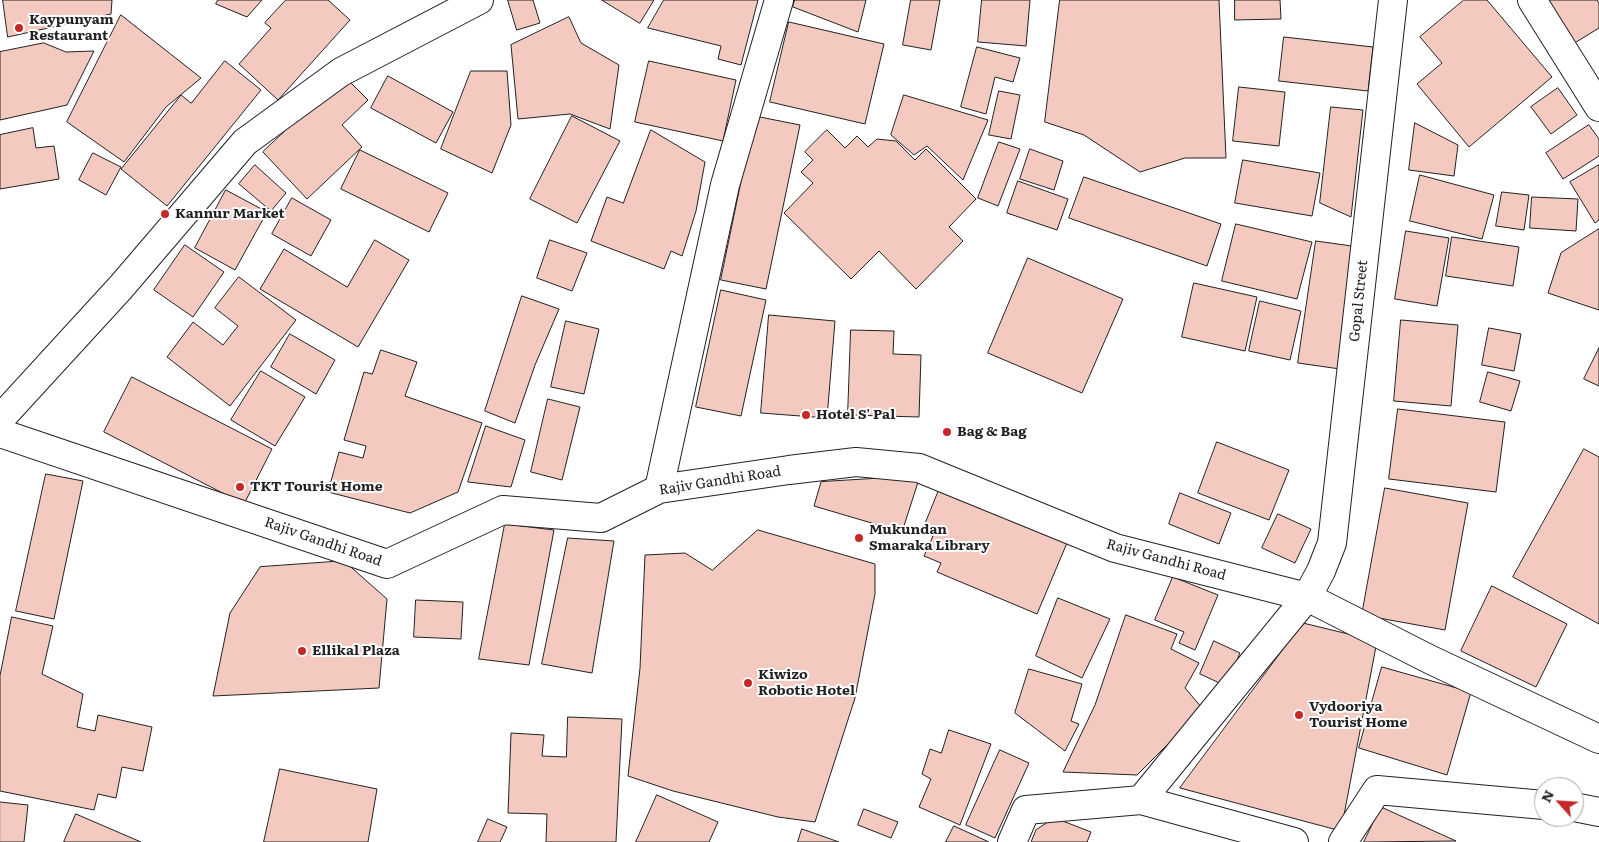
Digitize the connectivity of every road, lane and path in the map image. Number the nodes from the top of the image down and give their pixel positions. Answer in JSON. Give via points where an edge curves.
{"nodes":[{"id":1,"x":478,"y":0,"type":"edge"},
{"id":2,"x":778,"y":0,"type":"edge"},
{"id":3,"x":1393,"y":0,"type":"edge"},
{"id":4,"x":1532,"y":0,"type":"edge"},
{"id":5,"x":1599,"y":107,"type":"edge"},
{"id":6,"x":0,"y":419,"type":"edge"},
{"id":7,"x":0,"y":433,"type":"edge"},
{"id":8,"x":659,"y":489,"type":"junction"},
{"id":9,"x":1307,"y":597,"type":"junction"},
{"id":10,"x":1599,"y":739,"type":"edge"},
{"id":11,"x":1141,"y":800,"type":"junction"},
{"id":12,"x":1534,"y":804,"type":"edge"},
{"id":13,"x":1584,"y":809,"type":"edge"},
{"id":14,"x":1599,"y":812,"type":"edge"},
{"id":15,"x":1012,"y":842,"type":"edge"},
{"id":16,"x":1294,"y":842,"type":"edge"},
{"id":17,"x":1343,"y":842,"type":"edge"}],
"edges":[{"from":1,"to":6,"type":"street","via":[[341,72],[245,142],[121,287]]},
{"from":2,"to":8,"type":"street","via":[[725,185]]},
{"from":3,"to":9,"type":"street","name":"Gopal Street","via":[[1332,543]]},
{"from":4,"to":5,"type":"street"},
{"from":7,"to":8,"type":"street","name":"Rajiv Gandhi Road","via":[[388,564],[502,510],[601,518]]},
{"from":8,"to":9,"type":"street","name":"Rajiv Gandhi Road","via":[[856,462],[918,468],[1115,548]]},
{"from":9,"to":10,"type":"street","name":"Rajiv Gandhi Road"},
{"from":9,"to":11,"type":"street","name":"Gopal Street"},
{"from":11,"to":15,"type":"street","via":[[1026,810]]},
{"from":11,"to":16,"type":"street"},
{"from":12,"to":17,"type":"street","via":[[1377,790]]},
{"from":13,"to":14,"type":"street"}]}
